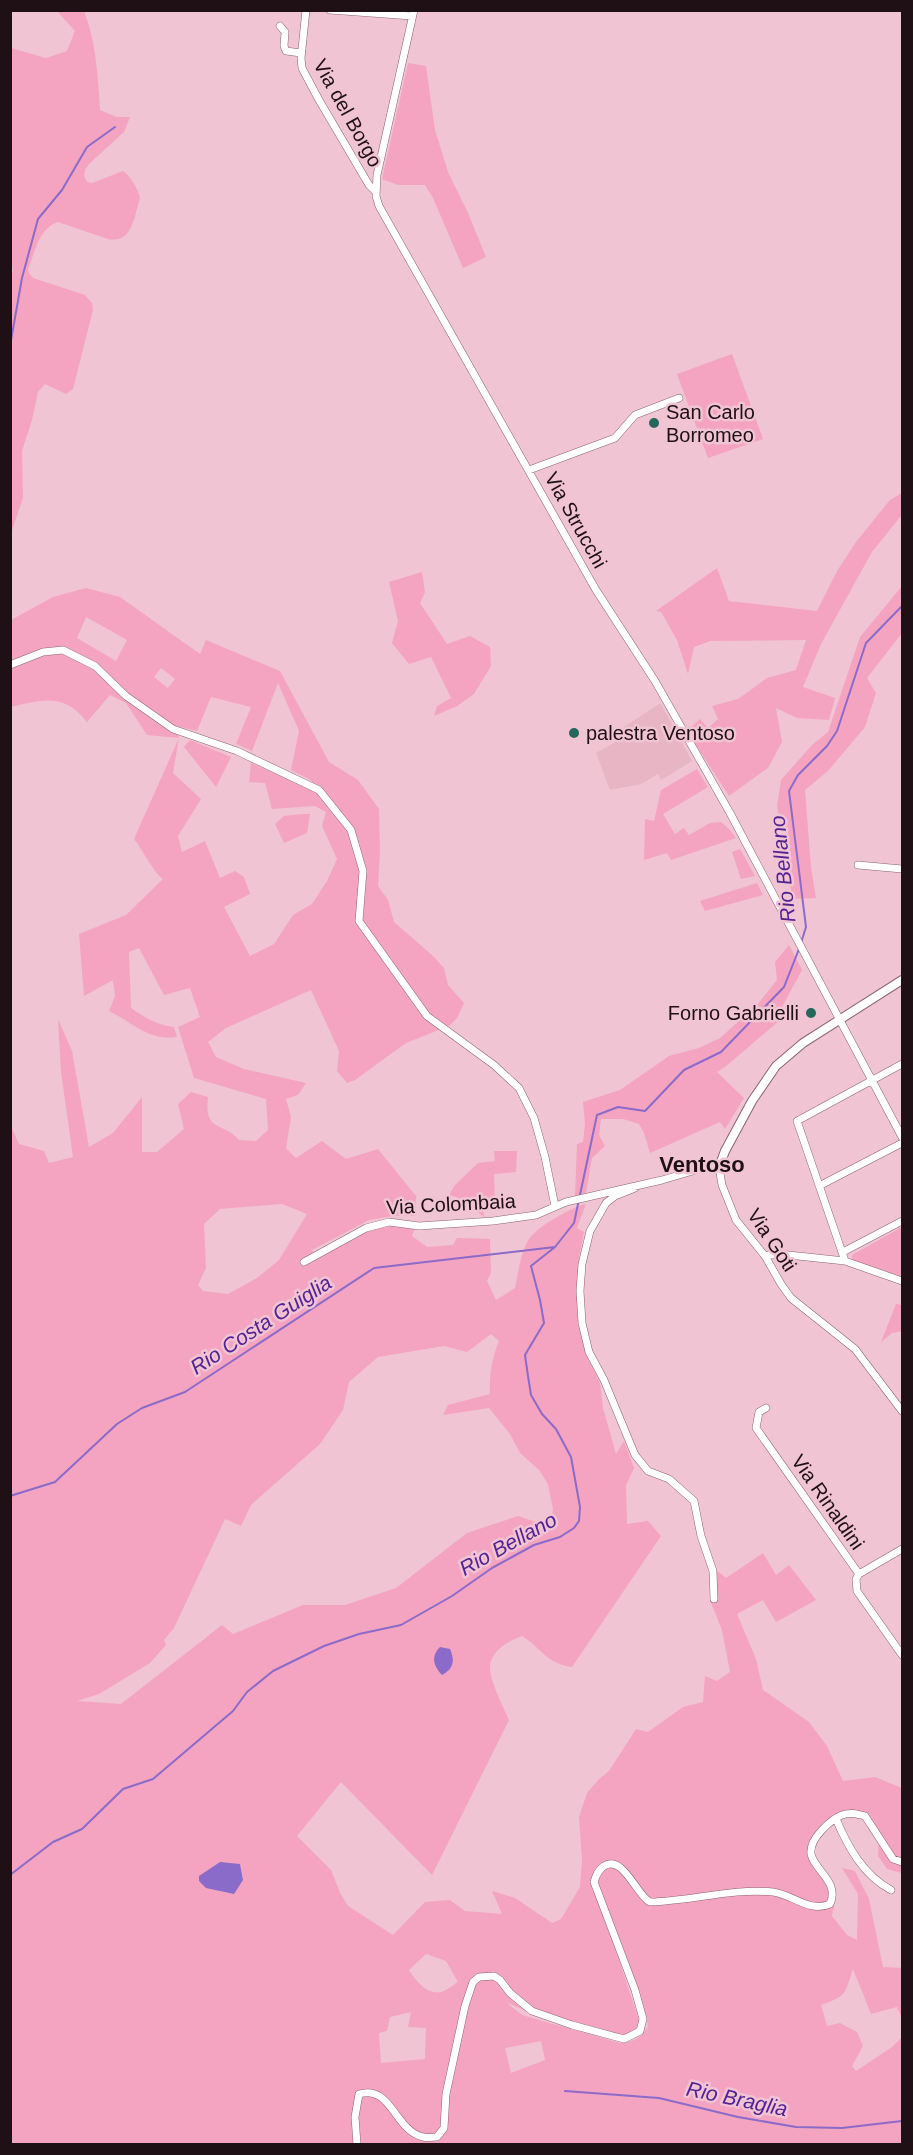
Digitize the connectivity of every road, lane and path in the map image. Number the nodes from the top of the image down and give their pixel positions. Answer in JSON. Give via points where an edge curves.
{"nodes":[{"id":1,"x":306,"y":10,"type":"edge"},
{"id":2,"x":330,"y":10,"type":"edge"},
{"id":3,"x":413,"y":14,"type":"edge"},
{"id":4,"x":280,"y":26,"type":"dead end"},
{"id":5,"x":301,"y":53,"type":"junction"},
{"id":6,"x":376,"y":192,"type":"junction"},
{"id":7,"x":679,"y":398,"type":"dead end"},
{"id":8,"x":529,"y":470,"type":"junction"},
{"id":9,"x":10,"y":665,"type":"edge"},
{"id":10,"x":858,"y":865,"type":"dead end"},
{"id":11,"x":903,"y":869,"type":"edge"},
{"id":12,"x":903,"y":980,"type":"edge"},
{"id":13,"x":840,"y":1019,"type":"junction"},
{"id":14,"x":903,"y":1064,"type":"edge"},
{"id":15,"x":872,"y":1080,"type":"junction"},
{"id":16,"x":903,"y":1137,"type":"edge"},
{"id":17,"x":903,"y":1143,"type":"edge"},
{"id":18,"x":719,"y":1167,"type":"junction"},
{"id":19,"x":639,"y":1185,"type":"junction"},
{"id":20,"x":819,"y":1186,"type":"junction"},
{"id":21,"x":555,"y":1206,"type":"junction"},
{"id":22,"x":903,"y":1221,"type":"edge"},
{"id":23,"x":843,"y":1252,"type":"junction"},
{"id":24,"x":765,"y":1256,"type":"junction"},
{"id":25,"x":304,"y":1262,"type":"dead end"},
{"id":26,"x":845,"y":1262,"type":"junction"},
{"id":27,"x":903,"y":1281,"type":"edge"},
{"id":28,"x":766,"y":1408,"type":"dead end"},
{"id":29,"x":903,"y":1411,"type":"edge"},
{"id":30,"x":903,"y":1549,"type":"edge"},
{"id":31,"x":859,"y":1574,"type":"junction"},
{"id":32,"x":714,"y":1599,"type":"dead end"},
{"id":33,"x":903,"y":1655,"type":"edge"},
{"id":34,"x":836,"y":1819,"type":"junction"},
{"id":35,"x":903,"y":1862,"type":"edge"},
{"id":36,"x":891,"y":1890,"type":"dead end"},
{"id":37,"x":357,"y":2145,"type":"edge"}],
"edges":[{"from":1,"to":5,"type":"street","name":"Via del Borgo"},
{"from":2,"to":3,"type":"street","name":"Via Strucchi"},
{"from":3,"to":6,"type":"street","name":"Via Strucchi"},
{"from":4,"to":5,"type":"street","via":[[285,33],[286,51]]},
{"from":5,"to":6,"type":"street","name":"Via del Borgo","via":[[302,69],[309,84]]},
{"from":6,"to":8,"type":"street","name":"Via Strucchi","via":[[382,210]]},
{"from":7,"to":8,"type":"street","via":[[635,415],[615,438]]},
{"from":8,"to":13,"type":"street","name":"Via Strucchi","via":[[730,813]]},
{"from":9,"to":21,"type":"street","via":[[44,652],[63,650],[95,666],[126,696],[174,729],[237,751],[319,790],[351,830],[363,871],[359,921],[427,1016],[519,1088],[534,1118]]},
{"from":10,"to":11,"type":"street"},
{"from":12,"to":13,"type":"street"},
{"from":13,"to":15,"type":"street","name":"Via Strucchi"},
{"from":13,"to":18,"type":"street","via":[[803,1043],[770,1074]]},
{"from":14,"to":15,"type":"street"},
{"from":15,"to":16,"type":"street","name":"Via Strucchi"},
{"from":15,"to":20,"type":"street","via":[[797,1121]]},
{"from":17,"to":20,"type":"street"},
{"from":18,"to":19,"type":"street","name":"Via Colombaia"},
{"from":18,"to":24,"type":"street","name":"Via Goti","via":[[736,1220]]},
{"from":19,"to":21,"type":"street","name":"Via Colombaia"},
{"from":19,"to":32,"type":"street","name":"Via Colombaia","via":[[606,1203],[590,1231],[582,1264],[582,1323],[589,1352],[635,1455],[648,1471],[669,1479],[694,1501],[713,1571]]},
{"from":20,"to":23,"type":"street"},
{"from":21,"to":25,"type":"street","name":"Via Colombaia","via":[[540,1215],[493,1221],[419,1226],[389,1222],[366,1228]]},
{"from":22,"to":23,"type":"street"},
{"from":23,"to":26,"type":"street"},
{"from":24,"to":26,"type":"street","via":[[779,1254]]},
{"from":24,"to":29,"type":"street","name":"Via Goti","via":[[791,1298],[855,1349]]},
{"from":26,"to":27,"type":"street"},
{"from":28,"to":31,"type":"street","name":"Via Rinaldini","via":[[759,1412],[756,1428]]},
{"from":30,"to":31,"type":"street","name":"Via Rinaldini"},
{"from":31,"to":33,"type":"street","via":[[857,1591]]},
{"from":34,"to":35,"type":"street","via":[[853,1813],[865,1816],[893,1859]]},
{"from":34,"to":36,"type":"street","via":[[848,1848],[878,1883]]},
{"from":34,"to":37,"type":"street","via":[[816,1838],[811,1850],[832,1893],[830,1904],[822,1908],[777,1893],[749,1890],[650,1902],[619,1867],[607,1864],[596,1874],[594,1882],[643,2019],[640,2031],[624,2039],[572,2025],[532,2011],[494,1976],[479,1977],[473,1982],[465,2006],[446,2094],[444,2128],[437,2137],[423,2138],[399,2119],[377,2093],[368,2091],[359,2094],[356,2104]]}]}
